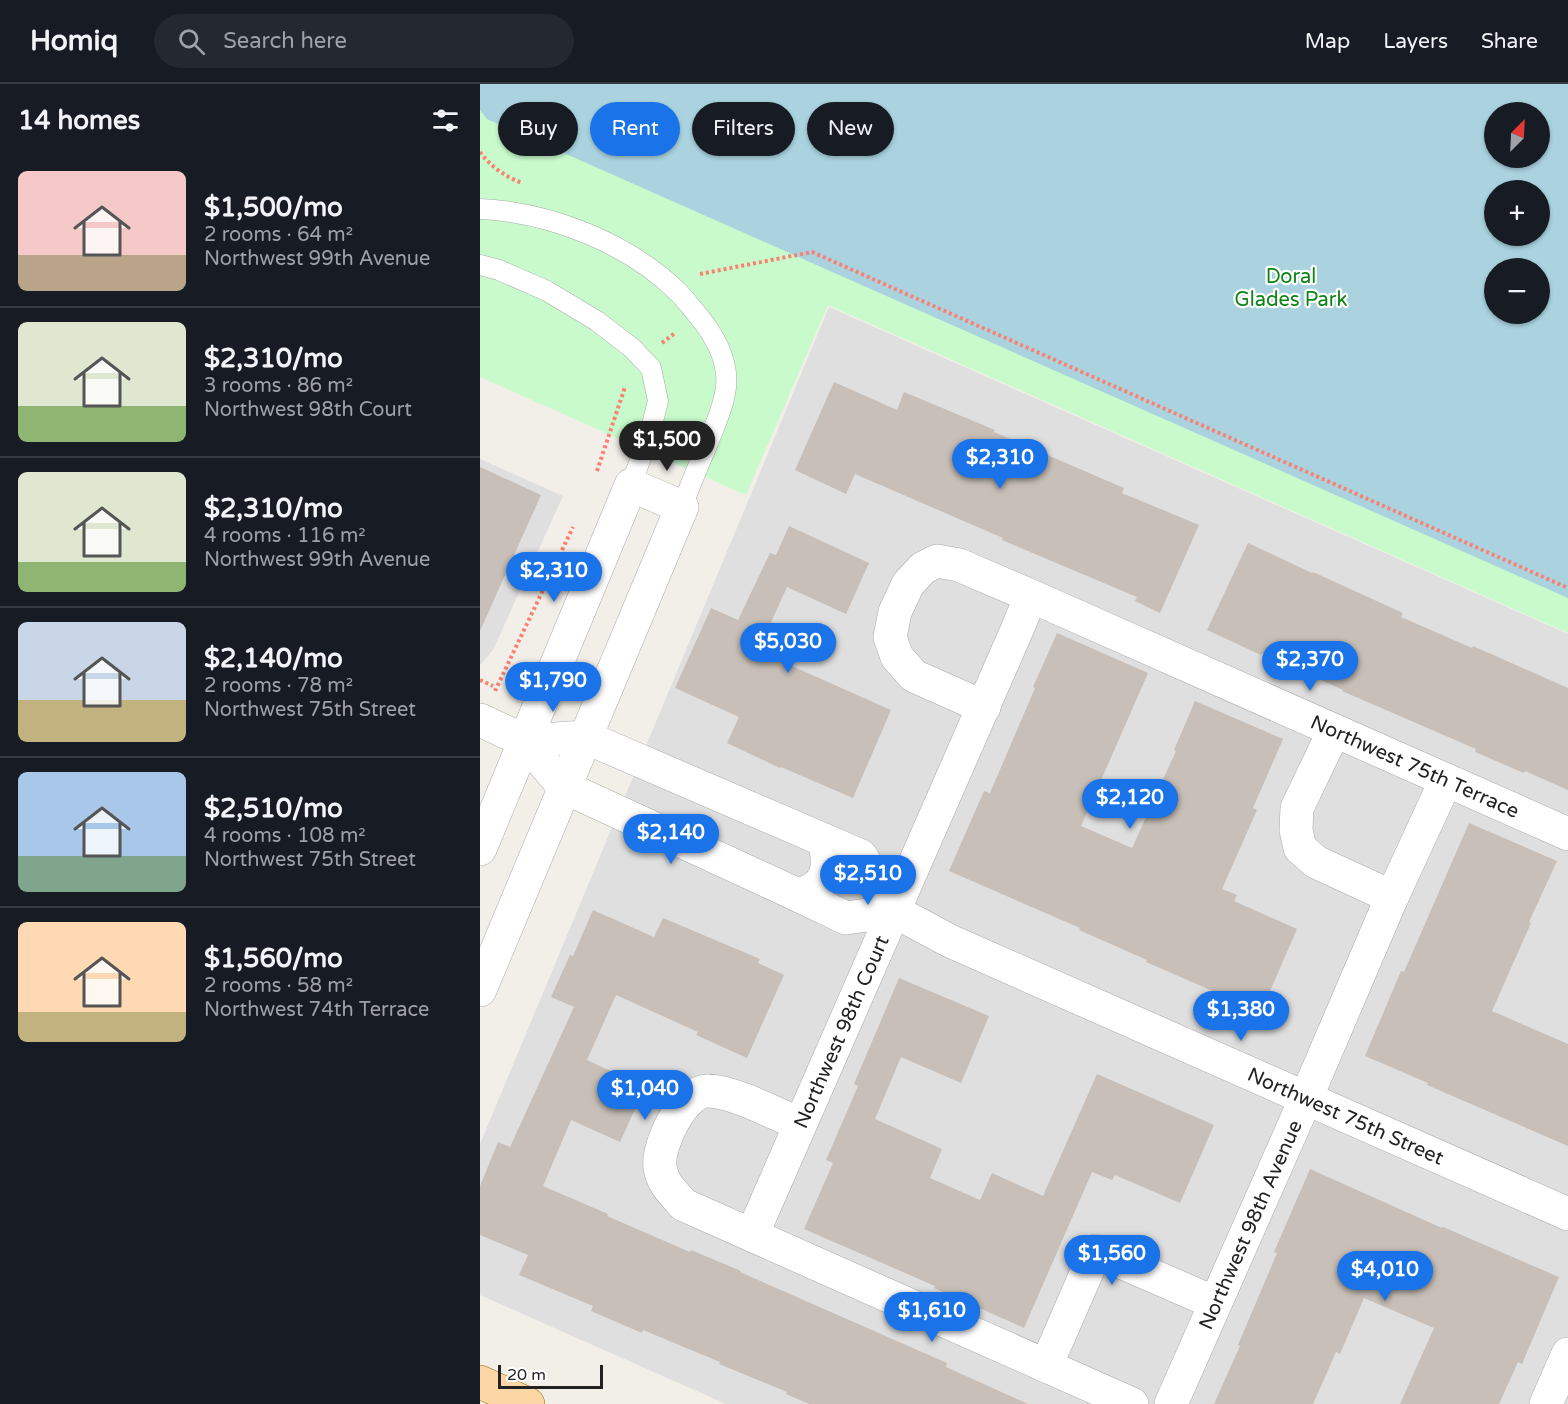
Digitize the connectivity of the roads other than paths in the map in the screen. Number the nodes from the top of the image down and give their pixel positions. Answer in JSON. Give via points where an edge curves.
{"nodes":[{"id":1,"x":480,"y":209,"type":"edge"},
{"id":2,"x":480,"y":265,"type":"edge"},
{"id":3,"x":631,"y":484,"type":"junction"},
{"id":4,"x":682,"y":507,"type":"junction"},
{"id":5,"x":1031,"y":596,"type":"junction"},
{"id":6,"x":984,"y":707,"type":"junction"},
{"id":7,"x":481,"y":721,"type":"edge"},
{"id":8,"x":1334,"y":731,"type":"junction"},
{"id":9,"x":585,"y":736,"type":"junction"},
{"id":10,"x":525,"y":741,"type":"junction"},
{"id":11,"x":1446,"y":780,"type":"junction"},
{"id":12,"x":564,"y":787,"type":"junction"},
{"id":13,"x":1568,"y":834,"type":"edge"},
{"id":14,"x":824,"y":840,"type":"junction"},
{"id":15,"x":480,"y":849,"type":"edge"},
{"id":16,"x":800,"y":896,"type":"junction"},
{"id":17,"x":1392,"y":897,"type":"junction"},
{"id":18,"x":894,"y":911,"type":"junction"},
{"id":19,"x":480,"y":990,"type":"edge"},
{"id":20,"x":1306,"y":1098,"type":"junction"},
{"id":21,"x":800,"y":1124,"type":"junction"},
{"id":22,"x":1568,"y":1214,"type":"edge"},
{"id":23,"x":752,"y":1235,"type":"junction"},
{"id":24,"x":1215,"y":1303,"type":"junction"},
{"id":25,"x":1568,"y":1354,"type":"edge"},
{"id":26,"x":1046,"y":1366,"type":"junction"},
{"id":27,"x":480,"y":1382,"type":"edge"},
{"id":28,"x":528,"y":1404,"type":"edge"},
{"id":29,"x":1132,"y":1404,"type":"edge"},
{"id":30,"x":1171,"y":1404,"type":"edge"},
{"id":31,"x":1546,"y":1404,"type":"edge"}],
"edges":[{"from":1,"to":4,"type":"lane","via":[[546,219],[610,244],[679,292],[707,326],[723,357],[726,386],[719,415]]},
{"from":2,"to":3,"type":"lane","via":[[547,291],[597,321],[632,348],[651,369],[658,401]]},
{"from":3,"to":4,"type":"street"},
{"from":3,"to":10,"type":"street"},
{"from":4,"to":9,"type":"street"},
{"from":5,"to":6,"type":"street","name":"Northwest 98th Court"},
{"from":5,"to":6,"type":"street","via":[[959,565],[937,561],[923,568],[908,584],[895,612],[890,637],[897,657],[908,670]]},
{"from":5,"to":8,"type":"street","name":"Northwest 75th Terrace"},
{"from":6,"to":18,"type":"street","name":"Northwest 98th Court"},
{"from":7,"to":10,"type":"street"},
{"from":8,"to":11,"type":"street","name":"Northwest 75th Terrace"},
{"from":8,"to":17,"type":"street","via":[[1297,808],[1300,848],[1316,862]]},
{"from":9,"to":10,"type":"street"},
{"from":9,"to":12,"type":"street"},
{"from":9,"to":14,"type":"street"},
{"from":10,"to":12,"type":"street"},
{"from":10,"to":15,"type":"street"},
{"from":11,"to":13,"type":"street","name":"Northwest 75th Terrace"},
{"from":11,"to":17,"type":"street","name":"Northwest 98th Avenue"},
{"from":12,"to":16,"type":"street"},
{"from":12,"to":19,"type":"street"},
{"from":14,"to":16,"type":"street","via":[[826,872],[817,886]]},
{"from":14,"to":18,"type":"street","via":[[861,856]]},
{"from":16,"to":18,"type":"street","via":[[846,918]]},
{"from":17,"to":20,"type":"street","name":"Northwest 98th Avenue"},
{"from":18,"to":20,"type":"street","name":"Northwest 75th Street"},
{"from":18,"to":21,"type":"street","name":"Northwest 98th Court"},
{"from":20,"to":22,"type":"street","name":"Northwest 75th Street"},
{"from":20,"to":24,"type":"street","name":"Northwest 98th Avenue"},
{"from":21,"to":23,"type":"street","name":"Northwest 98th Court"},
{"from":21,"to":23,"type":"street","via":[[728,1094],[706,1090],[677,1112],[664,1140],[659,1165],[666,1185],[684,1205]]},
{"from":23,"to":26,"type":"street"},
{"from":24,"to":26,"type":"street","via":[[1096,1251]]},
{"from":24,"to":30,"type":"street","name":"Northwest 98th Avenue"},
{"from":25,"to":31,"type":"street"},
{"from":26,"to":29,"type":"street"},
{"from":27,"to":28,"type":"main road"}]}
